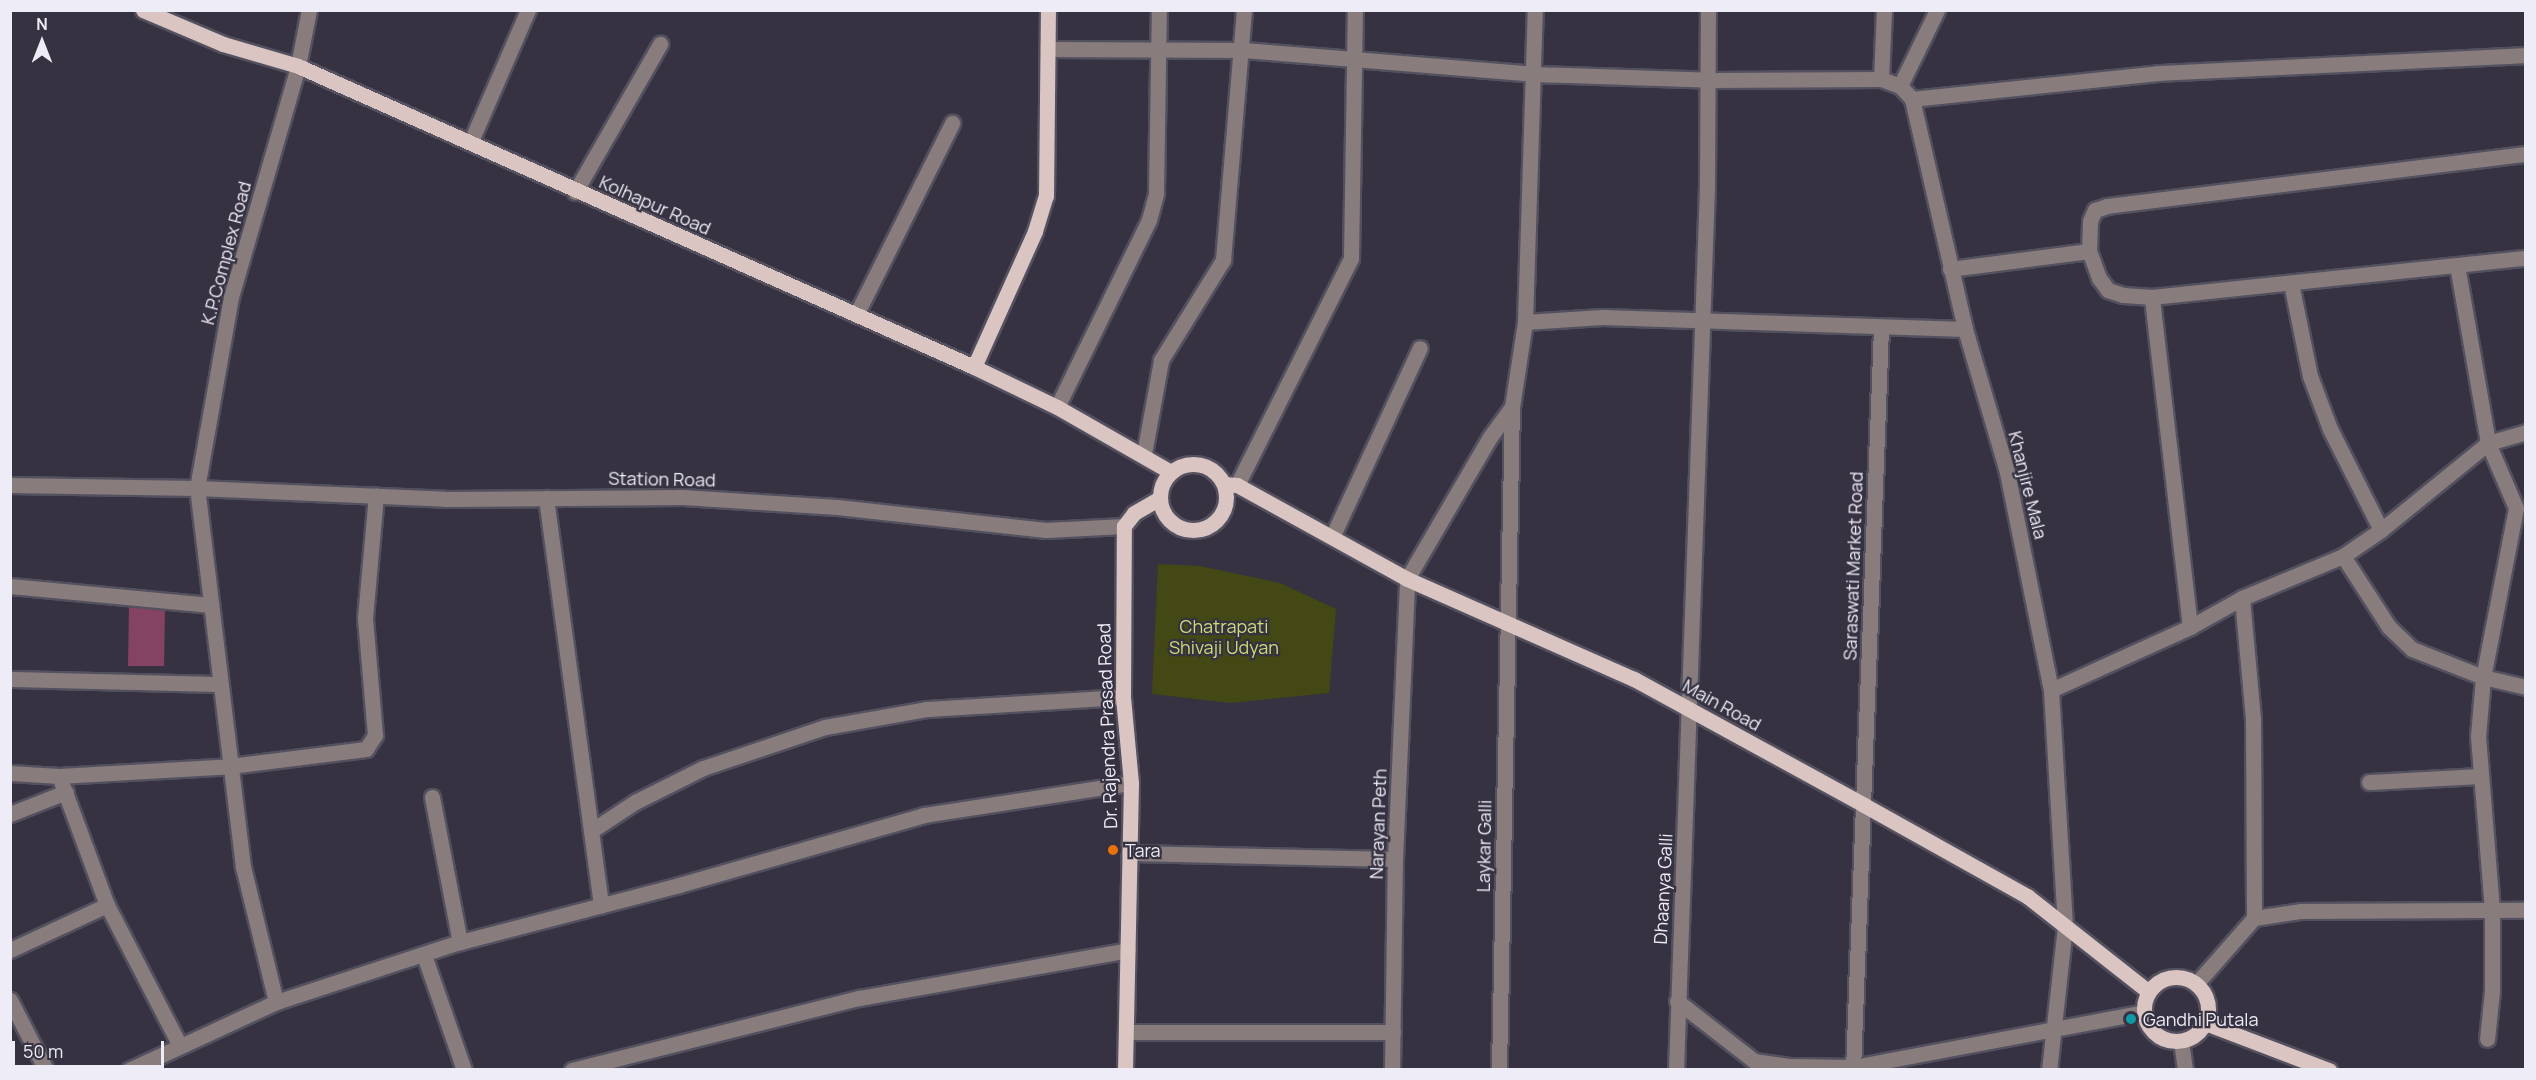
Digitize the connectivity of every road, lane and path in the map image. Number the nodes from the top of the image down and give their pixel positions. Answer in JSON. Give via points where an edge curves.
{"nodes":[{"id":1,"x":143,"y":10,"type":"edge"},
{"id":2,"x":309,"y":10,"type":"edge"},
{"id":3,"x":528,"y":10,"type":"edge"},
{"id":4,"x":1048,"y":10,"type":"edge"},
{"id":5,"x":1159,"y":10,"type":"edge"},
{"id":6,"x":1244,"y":10,"type":"edge"},
{"id":7,"x":1354,"y":10,"type":"edge"},
{"id":8,"x":1535,"y":10,"type":"edge"},
{"id":9,"x":1708,"y":10,"type":"edge"},
{"id":10,"x":1884,"y":10,"type":"edge"},
{"id":11,"x":1937,"y":10,"type":"edge"},
{"id":12,"x":660,"y":44,"type":"dead end"},
{"id":13,"x":1158,"y":48,"type":"junction"},
{"id":14,"x":1050,"y":49,"type":"junction"},
{"id":15,"x":1244,"y":50,"type":"junction"},
{"id":16,"x":2526,"y":55,"type":"edge"},
{"id":17,"x":1351,"y":57,"type":"junction"},
{"id":18,"x":298,"y":66,"type":"junction"},
{"id":19,"x":1533,"y":74,"type":"junction"},
{"id":20,"x":1881,"y":79,"type":"junction"},
{"id":21,"x":1710,"y":80,"type":"junction"},
{"id":22,"x":1900,"y":86,"type":"junction"},
{"id":23,"x":1912,"y":99,"type":"junction"},
{"id":24,"x":952,"y":123,"type":"dead end"},
{"id":25,"x":471,"y":141,"type":"junction"},
{"id":26,"x":2526,"y":154,"type":"edge"},
{"id":27,"x":575,"y":192,"type":"junction"},
{"id":28,"x":2089,"y":251,"type":"junction"},
{"id":29,"x":2526,"y":258,"type":"edge"},
{"id":30,"x":2457,"y":265,"type":"junction"},
{"id":31,"x":1950,"y":269,"type":"junction"},
{"id":32,"x":2291,"y":282,"type":"junction"},
{"id":33,"x":2152,"y":297,"type":"junction"},
{"id":34,"x":856,"y":315,"type":"junction"},
{"id":35,"x":1525,"y":322,"type":"junction"},
{"id":36,"x":1700,"y":322,"type":"junction"},
{"id":37,"x":1881,"y":328,"type":"junction"},
{"id":38,"x":1965,"y":329,"type":"junction"},
{"id":39,"x":1420,"y":348,"type":"dead end"},
{"id":40,"x":974,"y":367,"type":"junction"},
{"id":41,"x":1512,"y":406,"type":"junction"},
{"id":42,"x":1057,"y":407,"type":"junction"},
{"id":43,"x":2526,"y":432,"type":"edge"},
{"id":44,"x":2488,"y":443,"type":"junction"},
{"id":45,"x":1144,"y":454,"type":"junction"},
{"id":46,"x":1170,"y":472,"type":"junction"},
{"id":47,"x":1230,"y":484,"type":"junction"},
{"id":48,"x":10,"y":485,"type":"edge"},
{"id":49,"x":197,"y":488,"type":"junction"},
{"id":50,"x":376,"y":495,"type":"junction"},
{"id":51,"x":546,"y":498,"type":"junction"},
{"id":52,"x":1160,"y":498,"type":"junction"},
{"id":53,"x":1124,"y":526,"type":"junction"},
{"id":54,"x":2381,"y":530,"type":"junction"},
{"id":55,"x":1333,"y":535,"type":"junction"},
{"id":56,"x":2343,"y":556,"type":"junction"},
{"id":57,"x":1407,"y":579,"type":"junction"},
{"id":58,"x":10,"y":586,"type":"edge"},
{"id":59,"x":2242,"y":598,"type":"junction"},
{"id":60,"x":211,"y":605,"type":"junction"},
{"id":61,"x":1509,"y":624,"type":"junction"},
{"id":62,"x":2190,"y":627,"type":"junction"},
{"id":63,"x":2483,"y":677,"type":"junction"},
{"id":64,"x":10,"y":679,"type":"edge"},
{"id":65,"x":220,"y":684,"type":"junction"},
{"id":66,"x":2526,"y":687,"type":"edge"},
{"id":67,"x":2051,"y":690,"type":"junction"},
{"id":68,"x":1124,"y":697,"type":"junction"},
{"id":69,"x":1691,"y":711,"type":"junction"},
{"id":70,"x":230,"y":766,"type":"junction"},
{"id":71,"x":10,"y":773,"type":"edge"},
{"id":72,"x":59,"y":776,"type":"junction"},
{"id":73,"x":2481,"y":776,"type":"junction"},
{"id":74,"x":2369,"y":782,"type":"dead end"},
{"id":75,"x":1131,"y":783,"type":"junction"},
{"id":76,"x":66,"y":792,"type":"junction"},
{"id":77,"x":432,"y":797,"type":"dead end"},
{"id":78,"x":1864,"y":805,"type":"junction"},
{"id":79,"x":10,"y":814,"type":"edge"},
{"id":80,"x":591,"y":831,"type":"junction"},
{"id":81,"x":1129,"y":853,"type":"junction"},
{"id":82,"x":1395,"y":859,"type":"junction"},
{"id":83,"x":107,"y":905,"type":"junction"},
{"id":84,"x":601,"y":905,"type":"junction"},
{"id":85,"x":2492,"y":909,"type":"junction"},
{"id":86,"x":2526,"y":910,"type":"edge"},
{"id":87,"x":2254,"y":918,"type":"junction"},
{"id":88,"x":2065,"y":926,"type":"junction"},
{"id":89,"x":460,"y":942,"type":"junction"},
{"id":90,"x":10,"y":950,"type":"edge"},
{"id":91,"x":1128,"y":950,"type":"junction"},
{"id":92,"x":424,"y":955,"type":"junction"},
{"id":93,"x":2196,"y":984,"type":"junction"},
{"id":94,"x":2149,"y":992,"type":"junction"},
{"id":95,"x":10,"y":1000,"type":"edge"},
{"id":96,"x":1677,"y":1001,"type":"junction"},
{"id":97,"x":276,"y":1002,"type":"junction"},
{"id":98,"x":2144,"y":1012,"type":"junction"},
{"id":99,"x":2205,"y":1023,"type":"junction"},
{"id":100,"x":1126,"y":1032,"type":"junction"},
{"id":101,"x":1393,"y":1032,"type":"junction"},
{"id":102,"x":2054,"y":1032,"type":"junction"},
{"id":103,"x":2487,"y":1039,"type":"dead end"},
{"id":104,"x":2181,"y":1041,"type":"junction"},
{"id":105,"x":179,"y":1044,"type":"junction"},
{"id":106,"x":1853,"y":1068,"type":"edge"},
{"id":107,"x":46,"y":1070,"type":"edge"},
{"id":108,"x":129,"y":1070,"type":"edge"},
{"id":109,"x":464,"y":1070,"type":"edge"},
{"id":110,"x":572,"y":1070,"type":"edge"},
{"id":111,"x":1125,"y":1070,"type":"edge"},
{"id":112,"x":1392,"y":1070,"type":"edge"},
{"id":113,"x":1499,"y":1070,"type":"edge"},
{"id":114,"x":1676,"y":1070,"type":"edge"},
{"id":115,"x":2049,"y":1070,"type":"edge"},
{"id":116,"x":2186,"y":1070,"type":"edge"},
{"id":117,"x":2329,"y":1070,"type":"edge"}],
"edges":[{"from":1,"to":18,"type":"main road","name":"Kolhapur Road","via":[[223,44]]},
{"from":2,"to":18,"type":"street","name":"K.P.Complex Road"},
{"from":3,"to":25,"type":"street"},
{"from":4,"to":14,"type":"main road"},
{"from":5,"to":13,"type":"street"},
{"from":6,"to":15,"type":"street"},
{"from":7,"to":17,"type":"street"},
{"from":8,"to":19,"type":"street","name":"Laykar Galli"},
{"from":9,"to":21,"type":"street","name":"Dhaanya Galli"},
{"from":10,"to":20,"type":"street"},
{"from":11,"to":22,"type":"street"},
{"from":12,"to":27,"type":"street"},
{"from":13,"to":14,"type":"street"},
{"from":13,"to":15,"type":"street"},
{"from":13,"to":42,"type":"street","via":[[1156,193],[1149,220]]},
{"from":14,"to":40,"type":"main road","via":[[1046,196],[1035,231]]},
{"from":15,"to":17,"type":"street"},
{"from":15,"to":45,"type":"street","via":[[1223,260],[1161,360]]},
{"from":16,"to":23,"type":"street","via":[[2158,73]]},
{"from":17,"to":19,"type":"street"},
{"from":17,"to":47,"type":"street","via":[[1351,258]]},
{"from":18,"to":25,"type":"main road","name":"Kolhapur Road"},
{"from":18,"to":49,"type":"street","name":"K.P.Complex Road","via":[[231,297]]},
{"from":19,"to":21,"type":"street"},
{"from":19,"to":35,"type":"street","name":"Laykar Galli"},
{"from":20,"to":21,"type":"street"},
{"from":20,"to":22,"type":"street"},
{"from":21,"to":36,"type":"street","name":"Dhaanya Galli"},
{"from":22,"to":23,"type":"street"},
{"from":23,"to":31,"type":"street","name":"Khanjire Mala"},
{"from":24,"to":34,"type":"street"},
{"from":25,"to":27,"type":"main road","name":"Kolhapur Road"},
{"from":26,"to":28,"type":"street","via":[[2108,206],[2095,210],[2090,221]]},
{"from":27,"to":34,"type":"main road","name":"Kolhapur Road"},
{"from":28,"to":31,"type":"street"},
{"from":28,"to":33,"type":"street","via":[[2108,290]]},
{"from":29,"to":30,"type":"street"},
{"from":30,"to":32,"type":"street"},
{"from":30,"to":44,"type":"street"},
{"from":31,"to":38,"type":"street","name":"Khanjire Mala"},
{"from":32,"to":33,"type":"street"},
{"from":32,"to":54,"type":"street","via":[[2310,376],[2330,429]]},
{"from":33,"to":62,"type":"street"},
{"from":34,"to":40,"type":"main road","name":"Kolhapur Road"},
{"from":35,"to":36,"type":"street","via":[[1602,317]]},
{"from":35,"to":41,"type":"street","name":"Laykar Galli"},
{"from":36,"to":37,"type":"street"},
{"from":36,"to":69,"type":"street","name":"Dhaanya Galli"},
{"from":37,"to":38,"type":"street"},
{"from":37,"to":78,"type":"street","name":"Saraswati Market Road"},
{"from":38,"to":67,"type":"street","name":"Khanjire Mala","via":[[2007,472]]},
{"from":39,"to":55,"type":"street"},
{"from":40,"to":42,"type":"main road","name":"Kolhapur Road"},
{"from":41,"to":57,"type":"street"},
{"from":41,"to":61,"type":"street","name":"Laykar Galli"},
{"from":42,"to":45,"type":"main road","name":"Kolhapur Road"},
{"from":43,"to":44,"type":"street"},
{"from":44,"to":54,"type":"street"},
{"from":44,"to":63,"type":"street","via":[[2516,508]]},
{"from":45,"to":46,"type":"main road","name":"Kolhapur Road"},
{"from":46,"to":47,"type":"main road","via":[[1197,464],[1213,470]]},
{"from":46,"to":52,"type":"main road"},
{"from":47,"to":52,"type":"main road","via":[[1222,512],[1200,529],[1180,528],[1172,523]]},
{"from":47,"to":55,"type":"main road","name":"Main Road"},
{"from":48,"to":49,"type":"street","name":"Station Road"},
{"from":49,"to":50,"type":"street","name":"Station Road"},
{"from":49,"to":60,"type":"street","name":"K.P.Complex Road"},
{"from":50,"to":51,"type":"street","name":"Station Road"},
{"from":50,"to":70,"type":"street","via":[[365,618],[375,735],[372,744],[356,751]]},
{"from":51,"to":53,"type":"street","name":"Station Road","via":[[683,496],[837,507],[1046,530]]},
{"from":51,"to":80,"type":"street"},
{"from":52,"to":53,"type":"main road","via":[[1134,513]]},
{"from":53,"to":68,"type":"main road","name":"Dr. Rajendra Prasad Road"},
{"from":54,"to":56,"type":"street"},
{"from":55,"to":57,"type":"main road","name":"Main Road"},
{"from":56,"to":59,"type":"street"},
{"from":56,"to":63,"type":"street","via":[[2389,627],[2412,649]]},
{"from":57,"to":61,"type":"main road","name":"Main Road"},
{"from":57,"to":82,"type":"street","name":"Narayan Peth"},
{"from":58,"to":60,"type":"street"},
{"from":59,"to":62,"type":"street"},
{"from":59,"to":87,"type":"street","via":[[2253,718]]},
{"from":60,"to":65,"type":"street","name":"K.P.Complex Road"},
{"from":61,"to":69,"type":"main road","name":"Main Road","via":[[1634,680]]},
{"from":61,"to":113,"type":"street","name":"Laykar Galli"},
{"from":62,"to":67,"type":"street"},
{"from":63,"to":66,"type":"street"},
{"from":63,"to":73,"type":"street","via":[[2478,736]]},
{"from":64,"to":65,"type":"street"},
{"from":65,"to":70,"type":"street","name":"K.P.Complex Road"},
{"from":67,"to":88,"type":"street","name":"Khanjire Mala"},
{"from":68,"to":75,"type":"main road","name":"Dr. Rajendra Prasad Road"},
{"from":68,"to":80,"type":"street","via":[[927,709],[825,727],[703,768],[634,802]]},
{"from":69,"to":78,"type":"main road","name":"Main Road"},
{"from":69,"to":96,"type":"street","name":"Dhaanya Galli"},
{"from":70,"to":72,"type":"street"},
{"from":70,"to":97,"type":"street","name":"K.P.Complex Road","via":[[243,867]]},
{"from":71,"to":72,"type":"street"},
{"from":72,"to":76,"type":"street"},
{"from":73,"to":74,"type":"street"},
{"from":73,"to":85,"type":"street"},
{"from":75,"to":81,"type":"main road","name":"Dr. Rajendra Prasad Road"},
{"from":75,"to":84,"type":"street","via":[[924,814]]},
{"from":76,"to":79,"type":"street"},
{"from":76,"to":83,"type":"street"},
{"from":77,"to":89,"type":"street"},
{"from":78,"to":88,"type":"main road","name":"Main Road","via":[[2027,896]]},
{"from":78,"to":106,"type":"street","name":"Saraswati Market Road"},
{"from":80,"to":84,"type":"street"},
{"from":81,"to":82,"type":"street"},
{"from":81,"to":91,"type":"main road","name":"Dr. Rajendra Prasad Road"},
{"from":82,"to":101,"type":"street","name":"Narayan Peth"},
{"from":83,"to":90,"type":"street"},
{"from":83,"to":105,"type":"street"},
{"from":84,"to":89,"type":"street"},
{"from":85,"to":86,"type":"street"},
{"from":85,"to":87,"type":"street","via":[[2301,911]]},
{"from":85,"to":103,"type":"street","via":[[2492,991]]},
{"from":87,"to":93,"type":"street"},
{"from":88,"to":94,"type":"main road","name":"Main Road"},
{"from":88,"to":102,"type":"street","name":"Khanjire Mala"},
{"from":89,"to":92,"type":"street"},
{"from":91,"to":100,"type":"main road","name":"Dr. Rajendra Prasad Road"},
{"from":91,"to":110,"type":"street","via":[[860,998]]},
{"from":92,"to":97,"type":"street"},
{"from":92,"to":109,"type":"street"},
{"from":93,"to":94,"type":"main road","via":[[2186,979],[2165,979]]},
{"from":93,"to":99,"type":"main road","via":[[2207,1002]]},
{"from":94,"to":98,"type":"main road"},
{"from":95,"to":107,"type":"street"},
{"from":96,"to":106,"type":"street","via":[[1754,1061],[1773,1066]]},
{"from":96,"to":114,"type":"street","name":"Dhaanya Galli"},
{"from":97,"to":105,"type":"street"},
{"from":98,"to":102,"type":"street"},
{"from":98,"to":104,"type":"main road","via":[[2146,1023],[2160,1038]]},
{"from":99,"to":104,"type":"main road","via":[[2199,1032]]},
{"from":99,"to":117,"type":"main road"},
{"from":100,"to":101,"type":"street"},
{"from":100,"to":111,"type":"main road","name":"Dr. Rajendra Prasad Road"},
{"from":101,"to":112,"type":"street","name":"Narayan Peth"},
{"from":102,"to":106,"type":"street"},
{"from":102,"to":115,"type":"street","name":"Khanjire Mala"},
{"from":104,"to":116,"type":"street"},
{"from":105,"to":108,"type":"street"}]}
